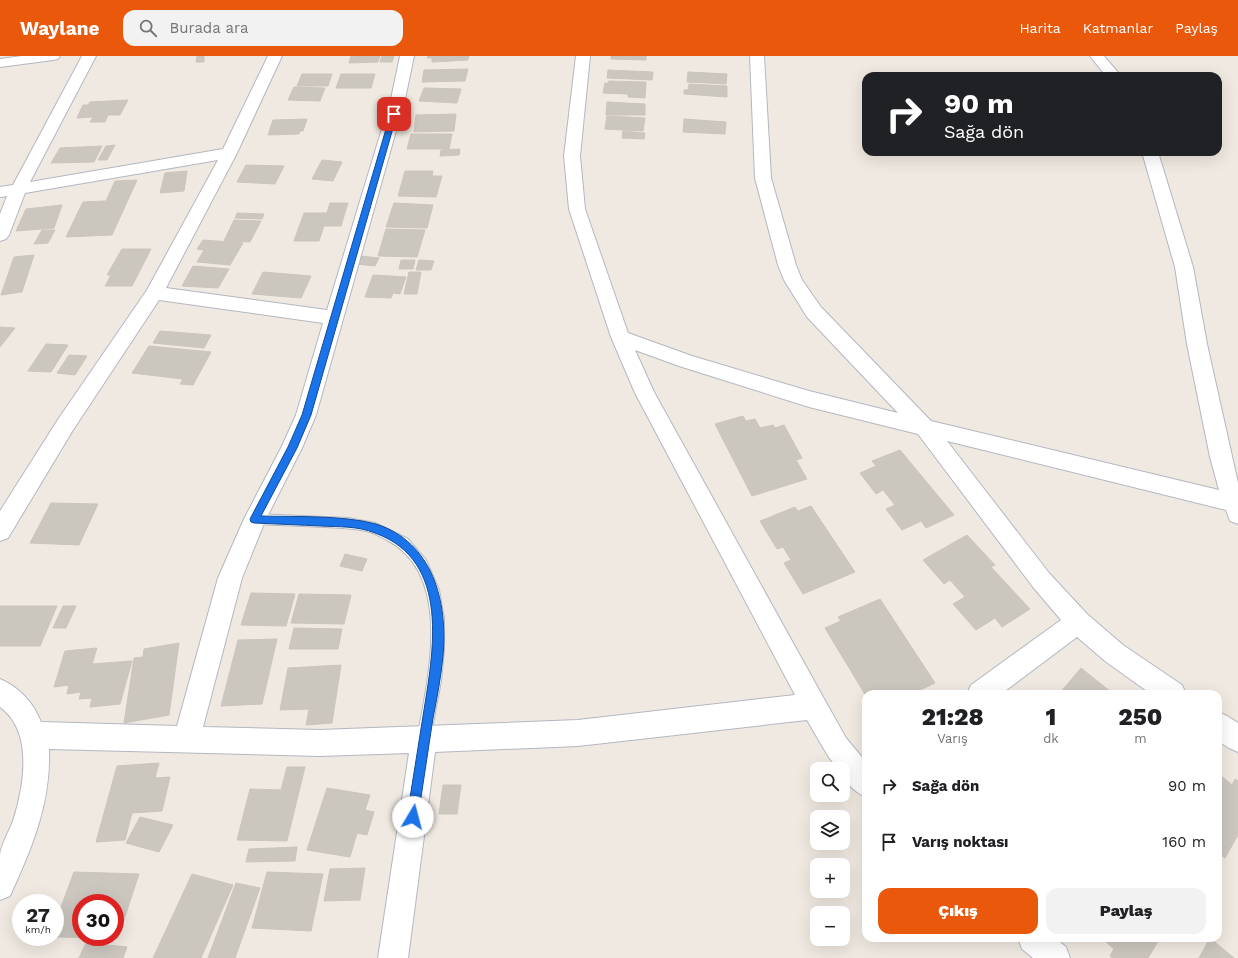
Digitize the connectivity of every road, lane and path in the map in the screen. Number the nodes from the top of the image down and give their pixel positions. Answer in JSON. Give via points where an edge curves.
{"nodes":[{"id":1,"x":53,"y":56,"type":"edge"},
{"id":2,"x":89,"y":56,"type":"edge"},
{"id":3,"x":275,"y":56,"type":"edge"},
{"id":4,"x":407,"y":56,"type":"edge"},
{"id":5,"x":583,"y":56,"type":"edge"},
{"id":6,"x":757,"y":56,"type":"edge"},
{"id":7,"x":1097,"y":56,"type":"edge"},
{"id":8,"x":0,"y":63,"type":"edge"},
{"id":9,"x":1111,"y":72,"type":"edge"},
{"id":10,"x":229,"y":153,"type":"junction"},
{"id":11,"x":1151,"y":156,"type":"edge"},
{"id":12,"x":19,"y":189,"type":"junction"},
{"id":13,"x":0,"y":192,"type":"edge"},
{"id":14,"x":0,"y":235,"type":"edge"},
{"id":15,"x":154,"y":293,"type":"junction"},
{"id":16,"x":334,"y":318,"type":"junction"},
{"id":17,"x":620,"y":337,"type":"junction"},
{"id":18,"x":924,"y":428,"type":"junction"},
{"id":19,"x":1236,"y":509,"type":"edge"},
{"id":20,"x":254,"y":519,"type":"junction"},
{"id":21,"x":0,"y":531,"type":"edge"},
{"id":22,"x":1078,"y":622,"type":"junction"},
{"id":23,"x":985,"y":690,"type":"edge"},
{"id":24,"x":1167,"y":690,"type":"edge"},
{"id":25,"x":0,"y":692,"type":"edge"},
{"id":26,"x":814,"y":706,"type":"junction"},
{"id":27,"x":1222,"y":729,"type":"edge"},
{"id":28,"x":33,"y":735,"type":"junction"},
{"id":29,"x":424,"y":739,"type":"junction"},
{"id":30,"x":186,"y":740,"type":"junction"},
{"id":31,"x":1238,"y":740,"type":"edge"},
{"id":32,"x":862,"y":777,"type":"edge"},
{"id":33,"x":0,"y":886,"type":"edge"},
{"id":34,"x":1037,"y":942,"type":"edge"},
{"id":35,"x":393,"y":958,"type":"edge"},
{"id":36,"x":1055,"y":958,"type":"edge"}],
"edges":[{"from":1,"to":8,"type":"street"},
{"from":2,"to":12,"type":"street"},
{"from":3,"to":10,"type":"street"},
{"from":4,"to":16,"type":"street","via":[[398,99]]},
{"from":5,"to":17,"type":"street","via":[[572,156],[576,209]]},
{"from":6,"to":18,"type":"street","via":[[763,178],[793,280],[814,312]]},
{"from":7,"to":9,"type":"street"},
{"from":10,"to":12,"type":"street"},
{"from":10,"to":15,"type":"street"},
{"from":11,"to":19,"type":"street","via":[[1184,267],[1197,344],[1226,479]]},
{"from":12,"to":13,"type":"street"},
{"from":12,"to":14,"type":"street"},
{"from":15,"to":16,"type":"street"},
{"from":15,"to":21,"type":"street","via":[[66,424]]},
{"from":16,"to":20,"type":"street","via":[[306,415],[292,448]]},
{"from":17,"to":18,"type":"street","via":[[686,362],[758,384]]},
{"from":17,"to":26,"type":"street","via":[[645,393]]},
{"from":18,"to":19,"type":"street"},
{"from":18,"to":22,"type":"street","via":[[1041,580]]},
{"from":20,"to":29,"type":"lane","via":[[354,524],[375,528],[409,548],[421,562],[432,588],[438,625],[438,655]]},
{"from":20,"to":30,"type":"street","via":[[230,578]]},
{"from":22,"to":23,"type":"street"},
{"from":22,"to":24,"type":"street","via":[[1114,653]]},
{"from":25,"to":28,"type":"street","via":[[17,704]]},
{"from":26,"to":29,"type":"street","via":[[578,733]]},
{"from":26,"to":32,"type":"street","via":[[837,747]]},
{"from":27,"to":31,"type":"street"},
{"from":28,"to":30,"type":"street"},
{"from":28,"to":33,"type":"street","via":[[37,758],[35,791],[24,828]]},
{"from":29,"to":30,"type":"street","via":[[320,743]]},
{"from":29,"to":35,"type":"street"},
{"from":34,"to":36,"type":"street"}]}
